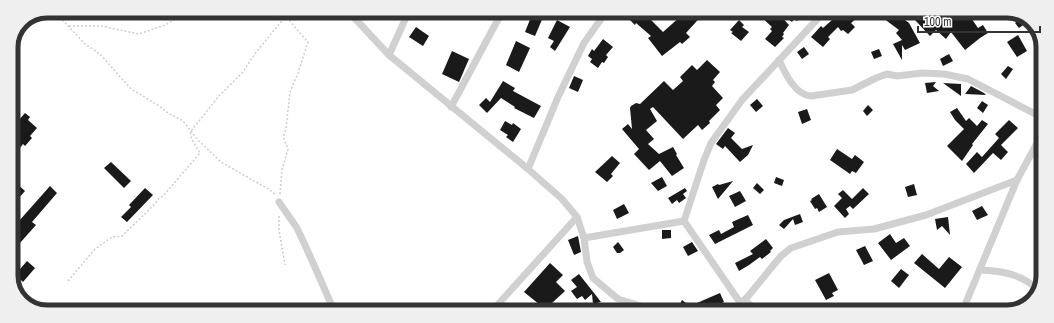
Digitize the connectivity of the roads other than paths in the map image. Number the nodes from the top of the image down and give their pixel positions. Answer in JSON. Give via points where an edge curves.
{"nodes":[{"id":1,"x":355,"y":18,"type":"edge"},
{"id":2,"x":406,"y":18,"type":"edge"},
{"id":3,"x":499,"y":18,"type":"edge"},
{"id":4,"x":602,"y":18,"type":"edge"},
{"id":5,"x":818,"y":18,"type":"edge"},
{"id":6,"x":389,"y":55,"type":"junction"},
{"id":7,"x":779,"y":60,"type":"junction"},
{"id":8,"x":452,"y":107,"type":"junction"},
{"id":9,"x":1036,"y":115,"type":"edge"},
{"id":10,"x":1036,"y":145,"type":"edge"},
{"id":11,"x":528,"y":169,"type":"junction"},
{"id":12,"x":1017,"y":180,"type":"junction"},
{"id":13,"x":279,"y":202,"type":"road end"},
{"id":14,"x":577,"y":217,"type":"junction"},
{"id":15,"x":684,"y":221,"type":"junction"},
{"id":16,"x":584,"y":238,"type":"junction"},
{"id":17,"x":980,"y":270,"type":"junction"},
{"id":18,"x":1034,"y":287,"type":"edge"},
{"id":19,"x":743,"y":302,"type":"junction"},
{"id":20,"x":332,"y":305,"type":"edge"},
{"id":21,"x":497,"y":305,"type":"edge"},
{"id":22,"x":638,"y":305,"type":"edge"},
{"id":23,"x":741,"y":305,"type":"edge"},
{"id":24,"x":748,"y":305,"type":"edge"},
{"id":25,"x":965,"y":305,"type":"edge"}],
"edges":[{"from":1,"to":6,"type":"street"},
{"from":2,"to":6,"type":"street"},
{"from":3,"to":8,"type":"street"},
{"from":4,"to":11,"type":"street","via":[[584,44],[558,97]]},
{"from":5,"to":7,"type":"street"},
{"from":6,"to":8,"type":"street"},
{"from":7,"to":9,"type":"street","via":[[791,82],[805,96],[852,90],[887,74],[944,74],[968,79]]},
{"from":7,"to":15,"type":"street","via":[[742,100],[711,143]]},
{"from":8,"to":11,"type":"street"},
{"from":10,"to":12,"type":"street"},
{"from":11,"to":14,"type":"street","via":[[562,199]]},
{"from":12,"to":17,"type":"street"},
{"from":12,"to":19,"type":"street","via":[[926,215],[874,229],[838,232],[791,248]]},
{"from":13,"to":20,"type":"street","via":[[297,228]]},
{"from":14,"to":16,"type":"street"},
{"from":14,"to":21,"type":"street"},
{"from":15,"to":16,"type":"street"},
{"from":15,"to":19,"type":"street"},
{"from":16,"to":22,"type":"street","via":[[587,262],[593,278],[618,299]]},
{"from":17,"to":18,"type":"street","via":[[1015,275]]},
{"from":17,"to":25,"type":"street"},
{"from":19,"to":23,"type":"street"},
{"from":19,"to":24,"type":"street"}]}
